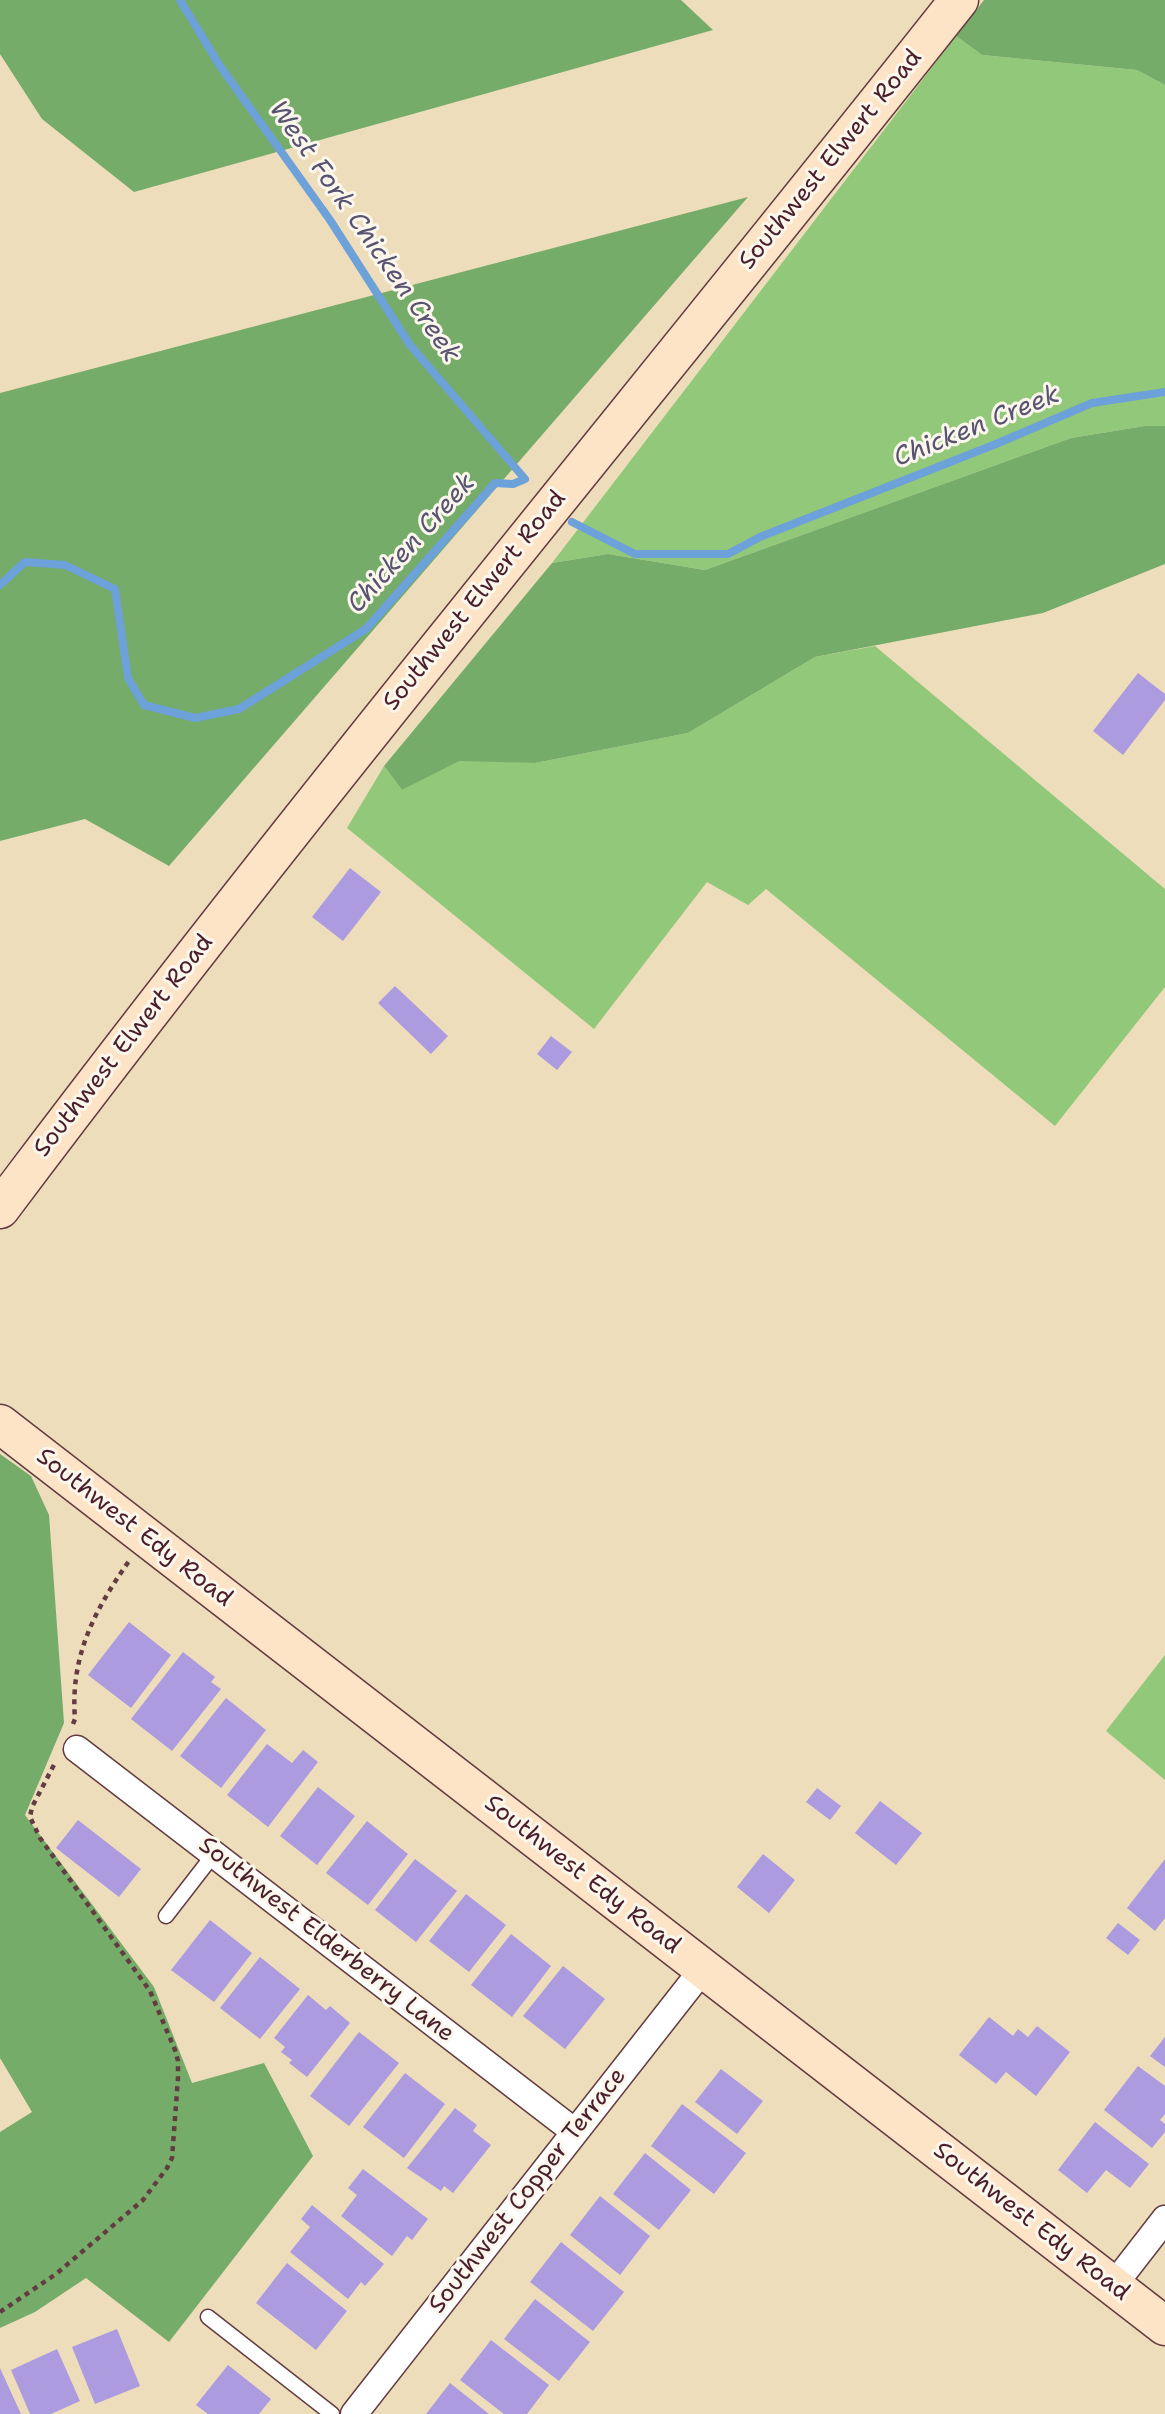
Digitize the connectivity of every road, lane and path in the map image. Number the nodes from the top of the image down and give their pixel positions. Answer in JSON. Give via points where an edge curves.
{"nodes":[{"id":1,"x":959,"y":0,"type":"edge"},
{"id":2,"x":0,"y":1209,"type":"edge"},
{"id":3,"x":0,"y":1424,"type":"edge"},
{"id":4,"x":145,"y":1538,"type":"junction"},
{"id":5,"x":70,"y":1743,"type":"junction"},
{"id":6,"x":214,"y":1854,"type":"junction"},
{"id":7,"x":166,"y":1916,"type":"dead end"},
{"id":8,"x":703,"y":1969,"type":"junction"},
{"id":9,"x":575,"y":2132,"type":"junction"},
{"id":10,"x":1165,"y":2219,"type":"edge"},
{"id":11,"x":1113,"y":2286,"type":"junction"},
{"id":12,"x":0,"y":2312,"type":"edge"},
{"id":13,"x":208,"y":2317,"type":"dead end"},
{"id":14,"x":1165,"y":2326,"type":"edge"},
{"id":15,"x":332,"y":2414,"type":"edge"},
{"id":16,"x":354,"y":2414,"type":"edge"}],
"edges":[{"from":1,"to":2,"type":"main road","name":"Southwest Elwert Road","via":[[358,746]]},
{"from":3,"to":4,"type":"main road","name":"Southwest Edy Road"},
{"from":4,"to":5,"type":"path","via":[[108,1591],[80,1654]]},
{"from":4,"to":8,"type":"main road","name":"Southwest Edy Road"},
{"from":5,"to":6,"type":"street","name":"Southwest Elderberry Lane"},
{"from":5,"to":12,"type":"path","via":[[30,1817],[40,1839],[150,1991],[175,2050],[178,2078],[172,2158],[143,2200],[55,2274]]},
{"from":6,"to":7,"type":"lane"},
{"from":6,"to":9,"type":"street","name":"Southwest Elderberry Lane"},
{"from":8,"to":9,"type":"street","name":"Southwest Copper Terrace"},
{"from":8,"to":11,"type":"main road","name":"Southwest Edy Road"},
{"from":9,"to":16,"type":"street","name":"Southwest Copper Terrace"},
{"from":10,"to":11,"type":"street"},
{"from":11,"to":14,"type":"main road","name":"Southwest Edy Road"},
{"from":13,"to":15,"type":"lane"}]}
